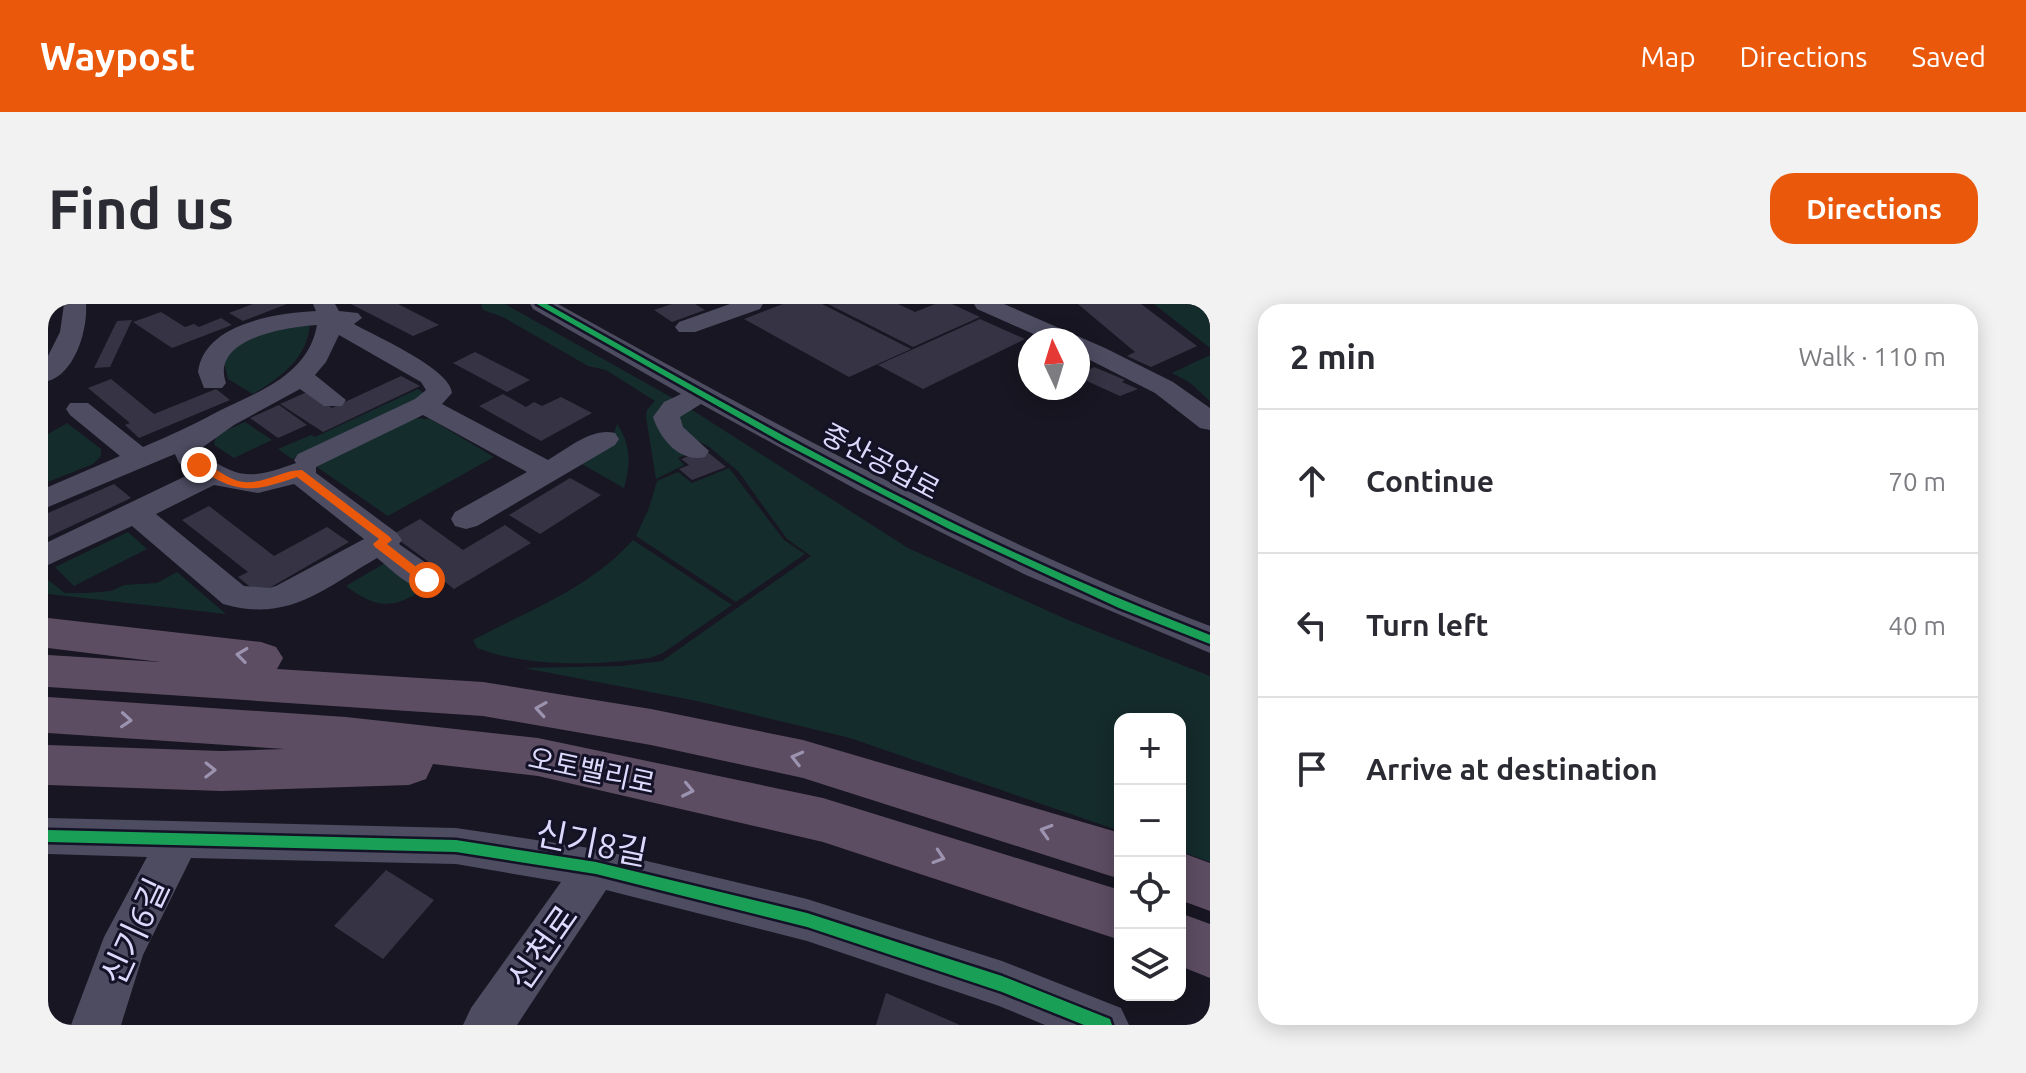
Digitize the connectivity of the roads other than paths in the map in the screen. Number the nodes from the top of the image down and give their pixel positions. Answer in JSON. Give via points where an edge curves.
{"nodes":[{"id":1,"x":541,"y":304,"type":"edge"},
{"id":2,"x":752,"y":304,"type":"edge"},
{"id":3,"x":985,"y":304,"type":"edge"},
{"id":4,"x":82,"y":305,"type":"edge"},
{"id":5,"x":327,"y":314,"type":"edge"},
{"id":6,"x":687,"y":327,"type":"dead end"},
{"id":7,"x":1040,"y":328,"type":"edge"},
{"id":8,"x":405,"y":336,"type":"dead end"},
{"id":9,"x":1090,"y":350,"type":"edge"},
{"id":10,"x":48,"y":373,"type":"edge"},
{"id":11,"x":300,"y":377,"type":"junction"},
{"id":12,"x":213,"y":383,"type":"dead end"},
{"id":13,"x":703,"y":393,"type":"junction"},
{"id":14,"x":333,"y":400,"type":"dead end"},
{"id":15,"x":424,"y":405,"type":"junction"},
{"id":16,"x":79,"y":409,"type":"dead end"},
{"id":17,"x":1210,"y":422,"type":"edge"},
{"id":18,"x":201,"y":432,"type":"junction"},
{"id":19,"x":605,"y":439,"type":"dead end"},
{"id":20,"x":695,"y":451,"type":"dead end"},
{"id":21,"x":141,"y":459,"type":"junction"},
{"id":22,"x":303,"y":467,"type":"junction"},
{"id":23,"x":549,"y":472,"type":"junction"},
{"id":24,"x":214,"y":474,"type":"junction"},
{"id":25,"x":48,"y":498,"type":"edge"},
{"id":26,"x":136,"y":513,"type":"junction"},
{"id":27,"x":466,"y":519,"type":"dead end"},
{"id":28,"x":379,"y":544,"type":"junction"},
{"id":29,"x":48,"y":555,"type":"edge"},
{"id":30,"x":427,"y":580,"type":"dead end"},
{"id":31,"x":48,"y":633,"type":"edge"},
{"id":32,"x":1210,"y":640,"type":"edge"},
{"id":33,"x":48,"y":671,"type":"edge"},
{"id":34,"x":483,"y":699,"type":"junction"},
{"id":35,"x":48,"y":715,"type":"edge"},
{"id":36,"x":538,"y":757,"type":"junction"},
{"id":37,"x":48,"y":765,"type":"edge"},
{"id":38,"x":48,"y":836,"type":"edge"},
{"id":39,"x":179,"y":839,"type":"junction"},
{"id":40,"x":1114,"y":854,"type":"edge"},
{"id":41,"x":596,"y":868,"type":"junction"},
{"id":42,"x":1186,"y":878,"type":"edge"},
{"id":43,"x":1210,"y":887,"type":"edge"},
{"id":44,"x":1114,"y":913,"type":"edge"},
{"id":45,"x":1186,"y":941,"type":"edge"},
{"id":46,"x":1210,"y":951,"type":"edge"},
{"id":47,"x":493,"y":1023,"type":"edge"},
{"id":48,"x":96,"y":1025,"type":"edge"},
{"id":49,"x":1104,"y":1025,"type":"edge"}],
"edges":[{"from":1,"to":13,"type":"street","name":"중산공업로"},
{"from":2,"to":6,"type":"street"},
{"from":3,"to":7,"type":"street"},
{"from":4,"to":10,"type":"street","via":[[69,345]]},
{"from":5,"to":8,"type":"street","via":[[360,318]]},
{"from":5,"to":11,"type":"street","via":[[328,334]]},
{"from":5,"to":12,"type":"street","via":[[250,330],[213,358]]},
{"from":5,"to":15,"type":"street","via":[[430,377],[439,393]]},
{"from":9,"to":17,"type":"street","via":[[1172,391]]},
{"from":11,"to":14,"type":"street"},
{"from":11,"to":18,"type":"street","via":[[267,401]]},
{"from":13,"to":20,"type":"street","via":[[666,417],[671,431]]},
{"from":13,"to":32,"type":"street","name":"중산공업로","via":[[989,545]]},
{"from":15,"to":22,"type":"street"},
{"from":15,"to":23,"type":"street"},
{"from":16,"to":21,"type":"street"},
{"from":18,"to":21,"type":"street"},
{"from":18,"to":24,"type":"street","via":[[189,445],[189,457]]},
{"from":19,"to":23,"type":"street"},
{"from":21,"to":25,"type":"street"},
{"from":22,"to":24,"type":"street","via":[[264,485],[227,483]]},
{"from":22,"to":28,"type":"street","via":[[386,540]]},
{"from":23,"to":27,"type":"street"},
{"from":24,"to":26,"type":"street"},
{"from":26,"to":28,"type":"street","via":[[235,596],[251,600],[288,594]]},
{"from":26,"to":29,"type":"street"},
{"from":28,"to":30,"type":"street"},
{"from":34,"to":31,"type":"highway","one_way":true,"via":[[365,670]]},
{"from":33,"to":34,"type":"highway","name":"오토밸리로"},
{"from":40,"to":34,"type":"highway","name":"오토밸리로","one_way":true,"via":[[803,759]]},
{"from":35,"to":36,"type":"highway","name":"오토밸리로","one_way":true,"via":[[346,735]]},
{"from":37,"to":36,"type":"highway","one_way":true,"via":[[221,771]]},
{"from":36,"to":44,"type":"highway","name":"오토밸리로","one_way":true,"via":[[823,820]]},
{"from":38,"to":39,"type":"street","name":"신기8길"},
{"from":39,"to":41,"type":"street","name":"신기8길","via":[[456,846]]},
{"from":39,"to":48,"type":"street","name":"신기6길","via":[[125,944]]},
{"from":41,"to":47,"type":"street","name":"신천로"},
{"from":41,"to":49,"type":"street","name":"신기8길","via":[[807,920],[1002,984]]},
{"from":42,"to":43,"type":"highway"},
{"from":45,"to":46,"type":"highway"}]}
